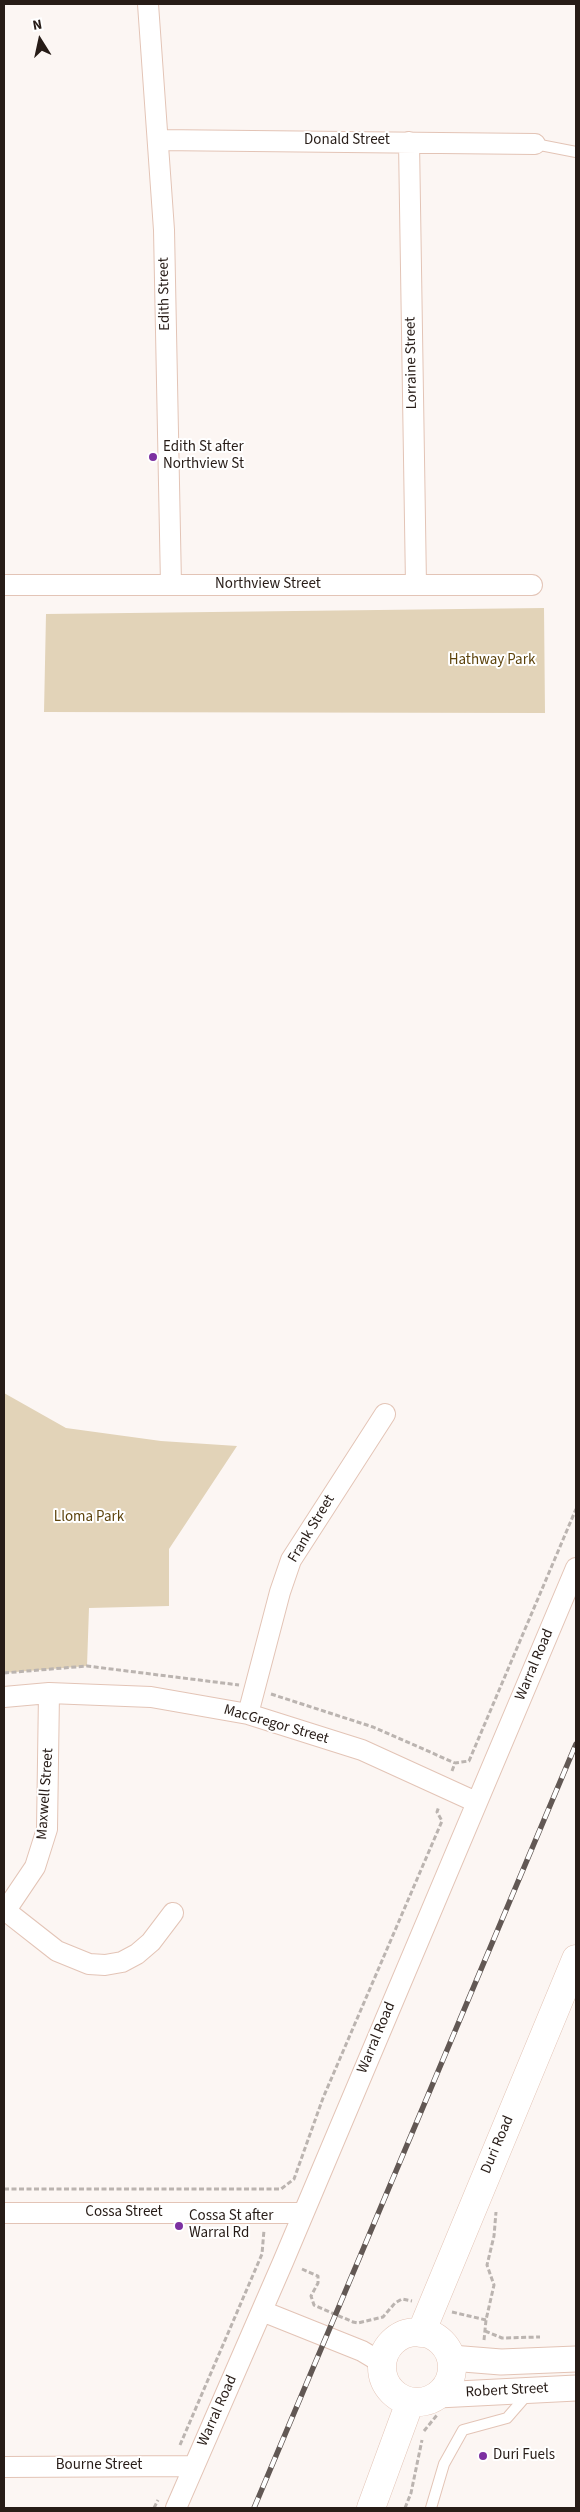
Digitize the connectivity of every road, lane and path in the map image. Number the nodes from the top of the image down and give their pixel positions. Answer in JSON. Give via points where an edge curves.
{"nodes":[{"id":1,"x":148,"y":4,"type":"edge"},
{"id":2,"x":158,"y":140,"type":"junction"},
{"id":3,"x":409,"y":142,"type":"junction"},
{"id":4,"x":535,"y":144,"type":"joint"},
{"id":5,"x":576,"y":152,"type":"edge"},
{"id":6,"x":416,"y":584,"type":"junction"},
{"id":7,"x":4,"y":585,"type":"edge"},
{"id":8,"x":170,"y":585,"type":"junction"},
{"id":9,"x":532,"y":585,"type":"dead end"},
{"id":10,"x":385,"y":1414,"type":"dead end"},
{"id":11,"x":576,"y":1509,"type":"edge"},
{"id":12,"x":576,"y":1568,"type":"edge"},
{"id":13,"x":49,"y":1693,"type":"junction"},
{"id":14,"x":4,"y":1697,"type":"edge"},
{"id":15,"x":248,"y":1714,"type":"junction"},
{"id":16,"x":452,"y":1771,"type":"dead end"},
{"id":17,"x":476,"y":1802,"type":"junction"},
{"id":18,"x":439,"y":1806,"type":"dead end"},
{"id":19,"x":5,"y":1912,"type":"edge"},
{"id":20,"x":172,"y":1913,"type":"dead end"},
{"id":21,"x":576,"y":1959,"type":"edge"},
{"id":22,"x":4,"y":2189,"type":"edge"},
{"id":23,"x":499,"y":2204,"type":"dead end"},
{"id":24,"x":303,"y":2212,"type":"junction"},
{"id":25,"x":4,"y":2213,"type":"edge"},
{"id":26,"x":264,"y":2226,"type":"dead end"},
{"id":27,"x":302,"y":2269,"type":"dead end"},
{"id":28,"x":431,"y":2306,"type":"junction"},
{"id":29,"x":262,"y":2311,"type":"junction"},
{"id":30,"x":486,"y":2320,"type":"junction"},
{"id":31,"x":484,"y":2331,"type":"junction"},
{"id":32,"x":421,"y":2333,"type":"junction"},
{"id":33,"x":548,"y":2337,"type":"dead end"},
{"id":34,"x":451,"y":2358,"type":"junction"},
{"id":35,"x":576,"y":2359,"type":"edge"},
{"id":36,"x":501,"y":2362,"type":"junction"},
{"id":37,"x":382,"y":2363,"type":"junction"},
{"id":38,"x":576,"y":2388,"type":"edge"},
{"id":39,"x":530,"y":2390,"type":"junction"},
{"id":40,"x":410,"y":2402,"type":"junction"},
{"id":41,"x":440,"y":2403,"type":"junction"},
{"id":42,"x":180,"y":2445,"type":"dead end"},
{"id":43,"x":4,"y":2466,"type":"edge"},
{"id":44,"x":194,"y":2466,"type":"junction"},
{"id":45,"x":176,"y":2508,"type":"edge"},
{"id":46,"x":371,"y":2508,"type":"edge"},
{"id":47,"x":405,"y":2508,"type":"edge"},
{"id":48,"x":431,"y":2508,"type":"edge"}],
"edges":[{"from":1,"to":2,"type":"street","name":"Edith Street"},
{"from":2,"to":3,"type":"street","name":"Donald Street"},
{"from":2,"to":8,"type":"street","name":"Edith Street","via":[[164,230]]},
{"from":3,"to":4,"type":"street","name":"Donald Street"},
{"from":3,"to":6,"type":"street","name":"Lorraine Street"},
{"from":4,"to":5,"type":"lane"},
{"from":6,"to":8,"type":"street","name":"Northview Street"},
{"from":6,"to":9,"type":"street","name":"Northview Street"},
{"from":7,"to":8,"type":"street","name":"Northview Street"},
{"from":10,"to":15,"type":"street","name":"Frank Street","via":[[292,1560],[280,1592]]},
{"from":11,"to":16,"type":"path","via":[[469,1761],[456,1763]]},
{"from":12,"to":17,"type":"street","name":"Warral Road"},
{"from":13,"to":14,"type":"street","name":"MacGregor Street"},
{"from":13,"to":15,"type":"street","name":"MacGregor Street","via":[[151,1696]]},
{"from":13,"to":19,"type":"street","name":"Maxwell Street","via":[[47,1829],[35,1867]]},
{"from":15,"to":17,"type":"street","name":"MacGregor Street","via":[[362,1750]]},
{"from":17,"to":24,"type":"street","name":"Warral Road"},
{"from":18,"to":22,"type":"path","via":[[436,1812],[442,1821],[323,2098],[294,2180],[281,2189]]},
{"from":19,"to":20,"type":"street","via":[[57,1951],[89,1964],[105,1966],[137,1954],[151,1942]]},
{"from":21,"to":28,"type":"main road","name":"Duri Road"},
{"from":23,"to":30,"type":"path","via":[[487,2265],[494,2285]]},
{"from":24,"to":25,"type":"street","name":"Cossa Street"},
{"from":24,"to":29,"type":"street","name":"Warral Road"},
{"from":26,"to":42,"type":"path","via":[[262,2254]]},
{"from":27,"to":28,"type":"path","via":[[318,2276],[312,2296],[314,2305],[353,2322],[383,2317],[402,2299]]},
{"from":28,"to":30,"type":"path"},
{"from":28,"to":32,"type":"main road","name":"Duri Road"},
{"from":29,"to":37,"type":"street","via":[[362,2350]]},
{"from":29,"to":44,"type":"street","name":"Warral Road"},
{"from":30,"to":31,"type":"path"},
{"from":31,"to":33,"type":"path","via":[[502,2338]]},
{"from":31,"to":36,"type":"path","via":[[483,2351]]},
{"from":32,"to":34,"type":"main road","via":[[440,2341]]},
{"from":32,"to":37,"type":"main road","via":[[400,2337],[391,2344]]},
{"from":34,"to":36,"type":"street","name":"Robert Street"},
{"from":34,"to":41,"type":"main road","via":[[450,2378]]},
{"from":35,"to":36,"type":"street","name":"Robert Street"},
{"from":37,"to":40,"type":"main road","via":[[386,2384],[392,2392]]},
{"from":38,"to":39,"type":"street","name":"Robert Street"},
{"from":39,"to":41,"type":"street","name":"Robert Street"},
{"from":39,"to":48,"type":"lane","via":[[506,2418],[463,2430],[444,2464]]},
{"from":40,"to":41,"type":"main road"},
{"from":40,"to":46,"type":"main road"},
{"from":41,"to":47,"type":"path","via":[[424,2431]]},
{"from":43,"to":44,"type":"street","name":"Bourne Street"},
{"from":44,"to":45,"type":"street","name":"Warral Road"}]}
